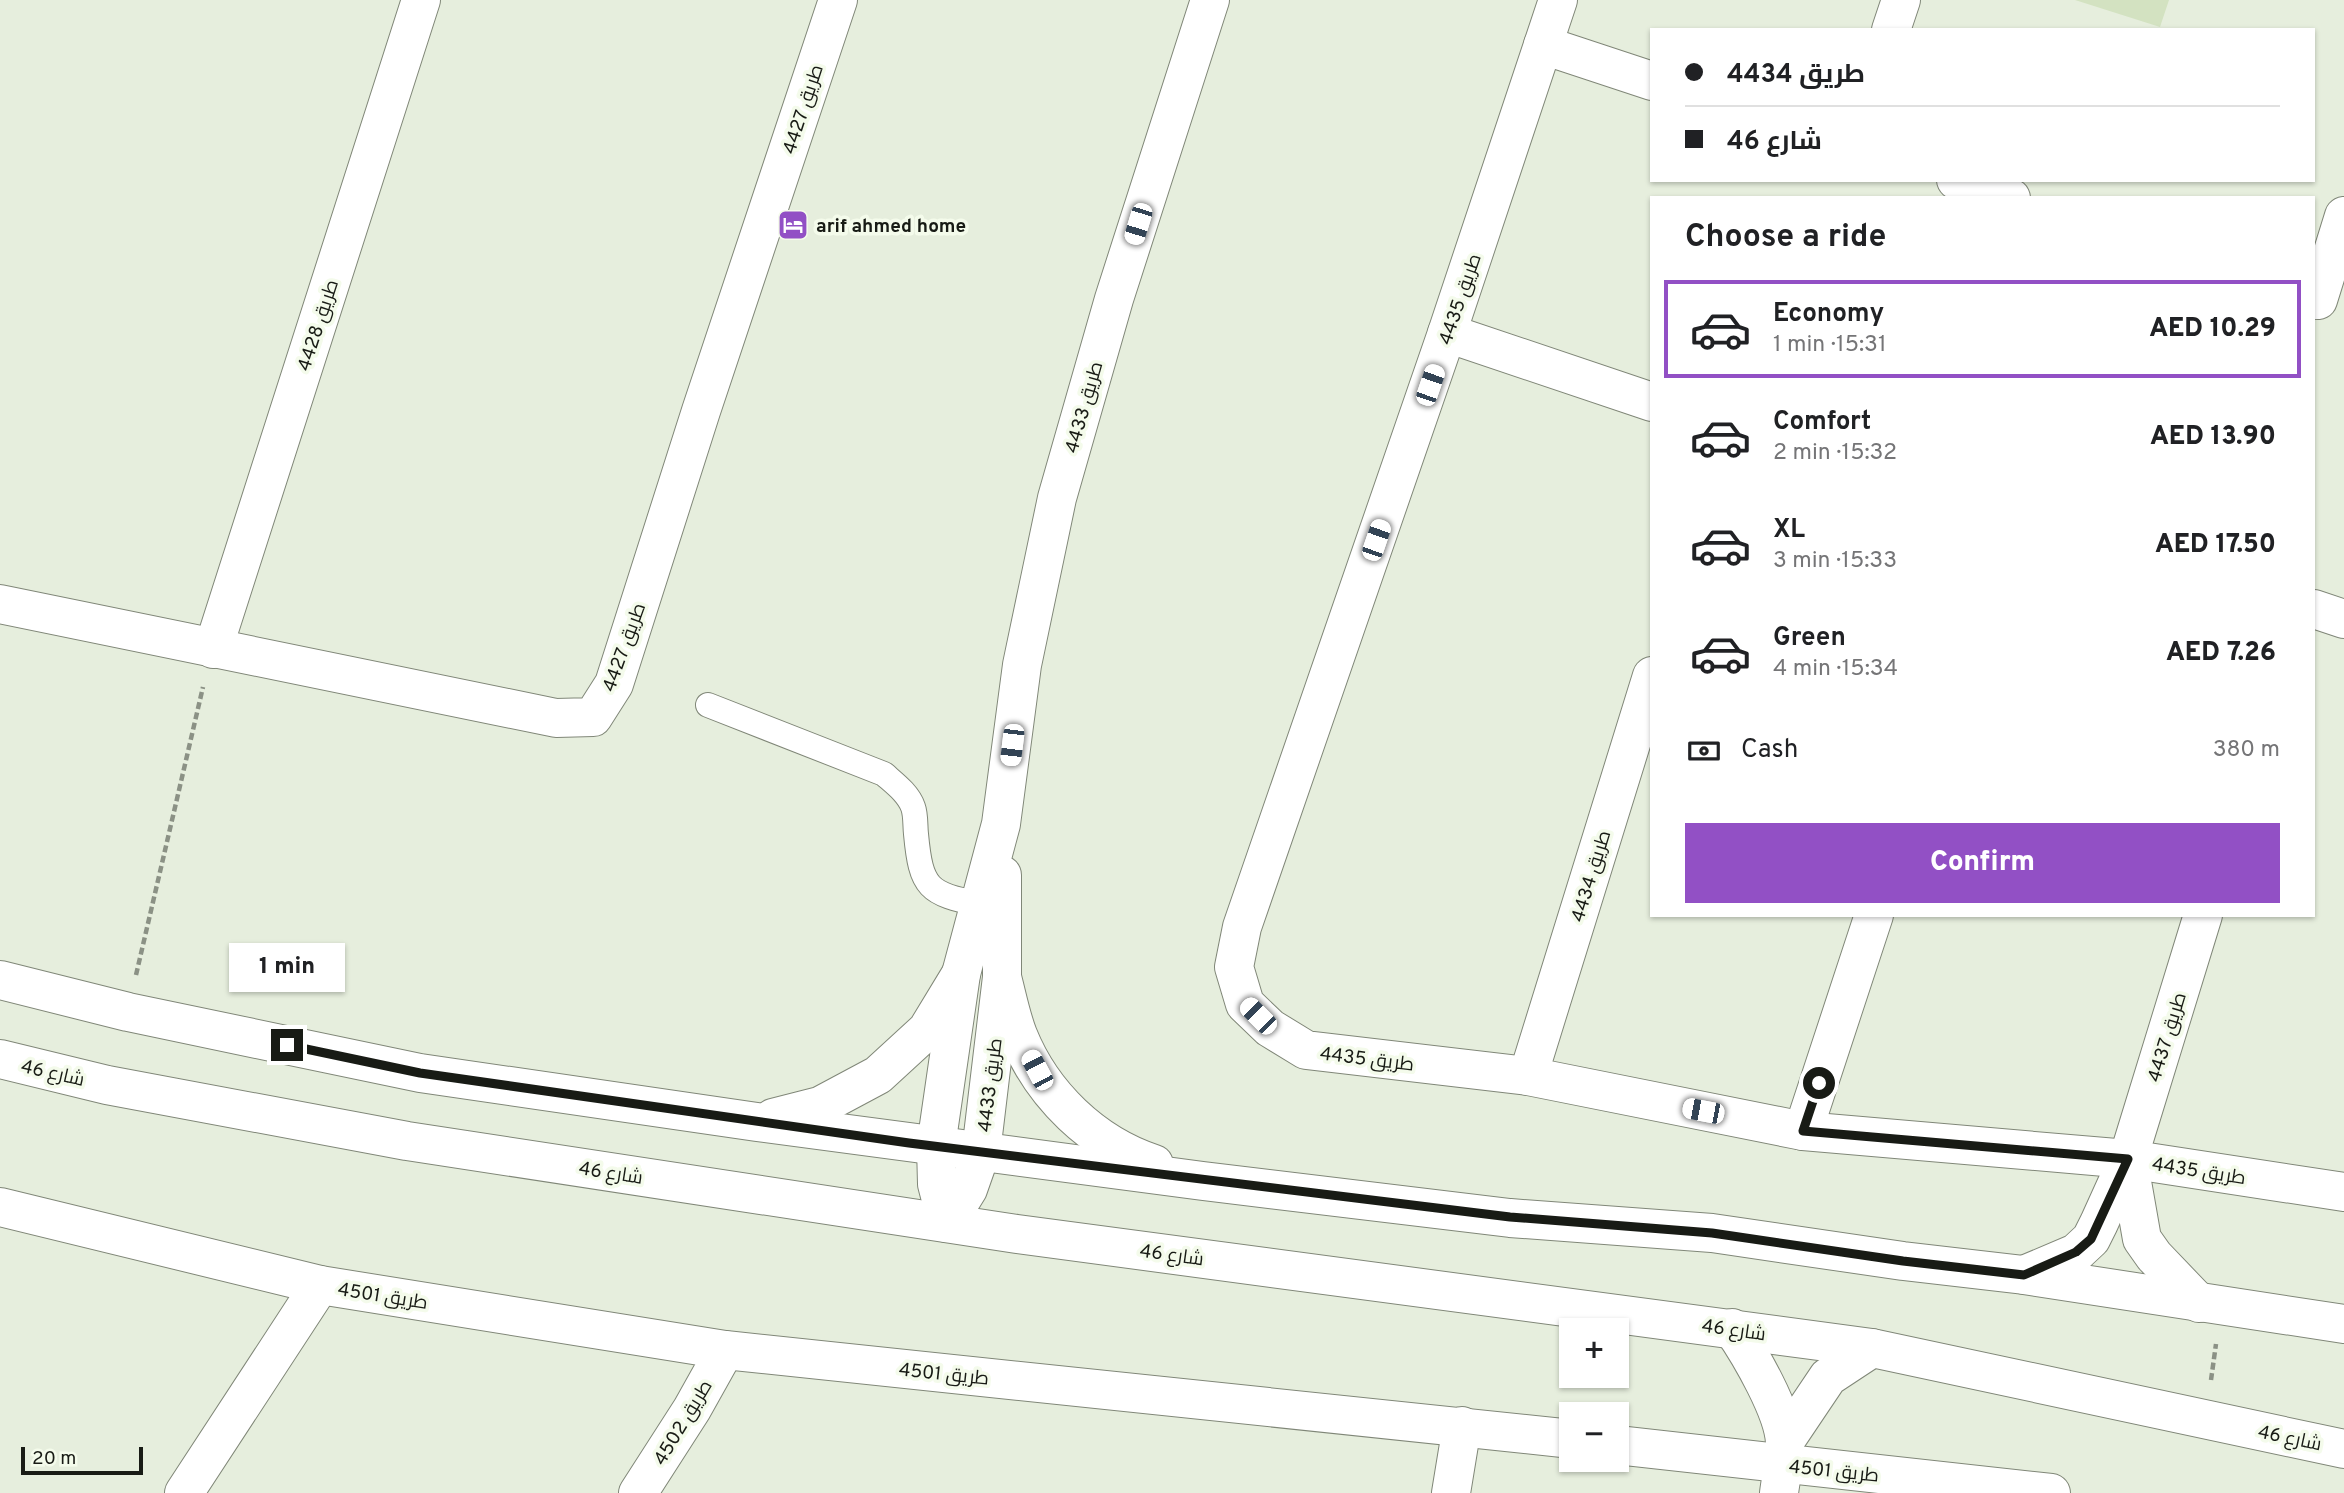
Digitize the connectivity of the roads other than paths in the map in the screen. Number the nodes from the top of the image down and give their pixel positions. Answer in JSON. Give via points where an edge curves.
{"nodes":[{"id":1,"x":421,"y":0,"type":"edge"},
{"id":2,"x":838,"y":0,"type":"edge"},
{"id":3,"x":1210,"y":0,"type":"edge"},
{"id":4,"x":1558,"y":0,"type":"edge"},
{"id":5,"x":1900,"y":0,"type":"edge"},
{"id":6,"x":1892,"y":28,"type":"edge"},
{"id":7,"x":1543,"y":46,"type":"junction"},
{"id":8,"x":1650,"y":80,"type":"edge"},
{"id":9,"x":1962,"y":182,"type":"edge"},
{"id":10,"x":2005,"y":196,"type":"edge"},
{"id":11,"x":2344,"y":216,"type":"edge"},
{"id":12,"x":2325,"y":302,"type":"edge"},
{"id":13,"x":1447,"y":333,"type":"junction"},
{"id":14,"x":1650,"y":401,"type":"edge"},
{"id":15,"x":0,"y":604,"type":"edge"},
{"id":16,"x":2315,"y":609,"type":"edge"},
{"id":17,"x":2344,"y":619,"type":"edge"},
{"id":18,"x":213,"y":649,"type":"junction"},
{"id":19,"x":1650,"y":682,"type":"edge"},
{"id":20,"x":708,"y":705,"type":"dead end"},
{"id":21,"x":1002,"y":824,"type":"junction"},
{"id":22,"x":981,"y":904,"type":"junction"},
{"id":23,"x":1873,"y":917,"type":"edge"},
{"id":24,"x":2202,"y":917,"type":"edge"},
{"id":25,"x":961,"y":974,"type":"junction"},
{"id":26,"x":1002,"y":977,"type":"junction"},
{"id":27,"x":0,"y":980,"type":"edge"},
{"id":28,"x":0,"y":1059,"type":"edge"},
{"id":29,"x":1528,"y":1076,"type":"junction"},
{"id":30,"x":757,"y":1122,"type":"junction"},
{"id":31,"x":1803,"y":1131,"type":"junction"},
{"id":32,"x":936,"y":1146,"type":"junction"},
{"id":33,"x":981,"y":1152,"type":"junction"},
{"id":34,"x":2128,"y":1159,"type":"junction"},
{"id":35,"x":1203,"y":1181,"type":"junction"},
{"id":36,"x":2344,"y":1192,"type":"edge"},
{"id":37,"x":0,"y":1207,"type":"edge"},
{"id":38,"x":947,"y":1223,"type":"junction"},
{"id":39,"x":2024,"y":1275,"type":"junction"},
{"id":40,"x":320,"y":1285,"type":"junction"},
{"id":41,"x":2210,"y":1304,"type":"junction"},
{"id":42,"x":2344,"y":1324,"type":"edge"},
{"id":43,"x":1732,"y":1328,"type":"junction"},
{"id":44,"x":1872,"y":1348,"type":"junction"},
{"id":45,"x":724,"y":1350,"type":"junction"},
{"id":46,"x":1462,"y":1426,"type":"junction"},
{"id":47,"x":1559,"y":1437,"type":"edge"},
{"id":48,"x":1629,"y":1447,"type":"edge"},
{"id":49,"x":2344,"y":1448,"type":"edge"},
{"id":50,"x":1782,"y":1466,"type":"edge"},
{"id":51,"x":184,"y":1493,"type":"edge"},
{"id":52,"x":638,"y":1493,"type":"edge"},
{"id":53,"x":1451,"y":1493,"type":"edge"},
{"id":54,"x":2051,"y":1493,"type":"edge"}],
"edges":[{"from":1,"to":18,"type":"street","name":"طريق 4428"},
{"from":2,"to":18,"type":"street","name":"طريق 4427","via":[[614,684],[593,717],[556,718]]},
{"from":3,"to":21,"type":"street","name":"طريق 4433","via":[[1114,299],[1057,498],[1022,665]]},
{"from":4,"to":7,"type":"street","name":"طريق 4435"},
{"from":5,"to":6,"type":"street"},
{"from":7,"to":8,"type":"street"},
{"from":7,"to":13,"type":"street","name":"طريق 4435"},
{"from":9,"to":10,"type":"street"},
{"from":11,"to":12,"type":"street"},
{"from":13,"to":14,"type":"street"},
{"from":13,"to":29,"type":"street","name":"طريق 4435","via":[[1242,927],[1234,967],[1245,1004],[1270,1028],[1306,1050]]},
{"from":15,"to":18,"type":"street","name":"طريق 4427"},
{"from":16,"to":17,"type":"street"},
{"from":19,"to":29,"type":"street","name":"طريق 4434"},
{"from":20,"to":22,"type":"lane","via":[[884,774],[913,807],[922,874],[928,884],[950,898]]},
{"from":21,"to":22,"type":"street","name":"طريق 4433"},
{"from":21,"to":26,"type":"street","name":"طريق 4433"},
{"from":22,"to":25,"type":"street","name":"طريق 4433"},
{"from":23,"to":31,"type":"street"},
{"from":24,"to":34,"type":"street","name":"طريق 4437"},
{"from":25,"to":30,"type":"street","via":[[927,1030],[878,1074],[820,1106]]},
{"from":25,"to":32,"type":"street","name":"طريق 4433"},
{"from":26,"to":33,"type":"street","name":"طريق 4433"},
{"from":26,"to":35,"type":"street","via":[[1018,1035],[1046,1088],[1089,1131],[1142,1160]]},
{"from":27,"to":30,"type":"street","via":[[128,1012],[420,1073]]},
{"from":28,"to":38,"type":"street","name":"شارع 46","via":[[107,1085],[407,1141]]},
{"from":29,"to":31,"type":"street","name":"طريق 4435"},
{"from":30,"to":32,"type":"street"},
{"from":31,"to":34,"type":"street","name":"طريق 4435"},
{"from":32,"to":33,"type":"street"},
{"from":32,"to":38,"type":"street","name":"طريق 4433","via":[[937,1184]]},
{"from":33,"to":35,"type":"street"},
{"from":33,"to":38,"type":"street","name":"طريق 4433","via":[[968,1189]]},
{"from":34,"to":36,"type":"street","name":"طريق 4435"},
{"from":34,"to":39,"type":"street","name":"طريق 4437","via":[[2091,1239],[2076,1252]]},
{"from":34,"to":41,"type":"street","name":"طريق 4437","via":[[2142,1239],[2154,1256]]},
{"from":35,"to":39,"type":"street","via":[[1510,1217],[1712,1233]]},
{"from":37,"to":40,"type":"street","name":"طريق 4501"},
{"from":38,"to":43,"type":"street","name":"شارع 46"},
{"from":39,"to":41,"type":"street"},
{"from":40,"to":45,"type":"street","name":"طريق 4501"},
{"from":40,"to":51,"type":"street","name":"طريق 4501"},
{"from":41,"to":42,"type":"street"},
{"from":43,"to":44,"type":"street","name":"شارع 46"},
{"from":43,"to":50,"type":"street","via":[[1774,1404]]},
{"from":44,"to":49,"type":"street","name":"شارع 46"},
{"from":44,"to":50,"type":"street","via":[[1828,1377]]},
{"from":45,"to":46,"type":"street","name":"طريق 4501"},
{"from":45,"to":52,"type":"street","name":"طريق 4502"},
{"from":46,"to":47,"type":"street","name":"طريق 4501"},
{"from":46,"to":53,"type":"street"},
{"from":48,"to":50,"type":"street","name":"طريق 4501"},
{"from":50,"to":54,"type":"street","name":"طريق 4501"}]}
